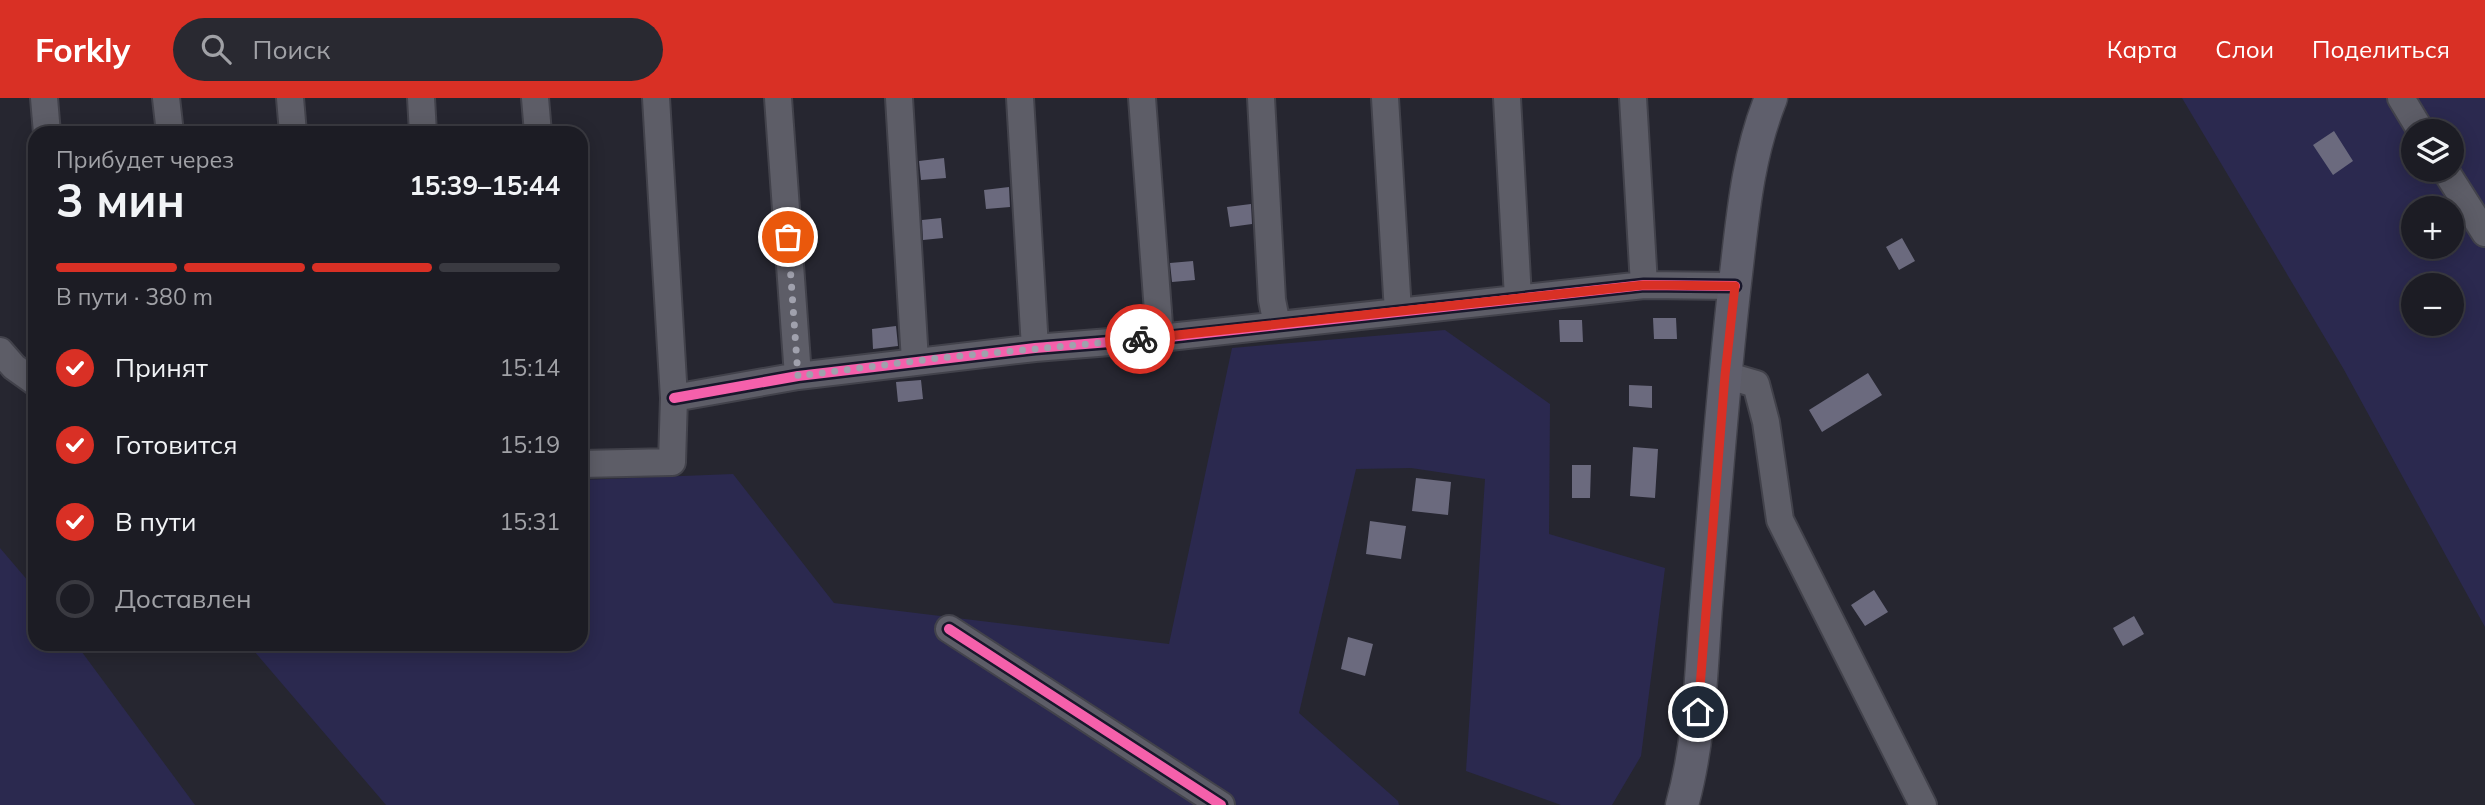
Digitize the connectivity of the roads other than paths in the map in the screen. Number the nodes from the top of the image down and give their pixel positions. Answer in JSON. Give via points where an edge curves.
{"nodes":[{"id":1,"x":44,"y":98,"type":"edge"},
{"id":2,"x":166,"y":98,"type":"edge"},
{"id":3,"x":290,"y":98,"type":"edge"},
{"id":4,"x":421,"y":98,"type":"edge"},
{"id":5,"x":535,"y":98,"type":"edge"},
{"id":6,"x":656,"y":98,"type":"edge"},
{"id":7,"x":778,"y":98,"type":"edge"},
{"id":8,"x":899,"y":98,"type":"edge"},
{"id":9,"x":1020,"y":98,"type":"edge"},
{"id":10,"x":1142,"y":98,"type":"edge"},
{"id":11,"x":1261,"y":98,"type":"edge"},
{"id":12,"x":1385,"y":98,"type":"edge"},
{"id":13,"x":1507,"y":98,"type":"edge"},
{"id":14,"x":1633,"y":98,"type":"edge"},
{"id":15,"x":1770,"y":98,"type":"edge"},
{"id":16,"x":2401,"y":98,"type":"edge"},
{"id":17,"x":2414,"y":119,"type":"edge"},
{"id":18,"x":46,"y":126,"type":"edge"},
{"id":19,"x":169,"y":126,"type":"edge"},
{"id":20,"x":292,"y":126,"type":"edge"},
{"id":21,"x":423,"y":126,"type":"edge"},
{"id":22,"x":537,"y":126,"type":"edge"},
{"id":23,"x":2453,"y":182,"type":"edge"},
{"id":24,"x":2485,"y":233,"type":"edge"},
{"id":25,"x":1644,"y":285,"type":"junction"},
{"id":26,"x":1735,"y":286,"type":"junction"},
{"id":27,"x":1518,"y":298,"type":"junction"},
{"id":28,"x":1398,"y":312,"type":"junction"},
{"id":29,"x":1277,"y":325,"type":"junction"},
{"id":30,"x":1160,"y":338,"type":"junction"},
{"id":31,"x":1035,"y":348,"type":"junction"},
{"id":32,"x":0,"y":351,"type":"edge"},
{"id":33,"x":915,"y":361,"type":"junction"},
{"id":34,"x":1725,"y":375,"type":"junction"},
{"id":35,"x":798,"y":376,"type":"junction"},
{"id":36,"x":28,"y":377,"type":"edge"},
{"id":37,"x":674,"y":398,"type":"junction"},
{"id":38,"x":588,"y":464,"type":"edge"},
{"id":39,"x":949,"y":629,"type":"dead end"},
{"id":40,"x":1222,"y":805,"type":"edge"},
{"id":41,"x":1682,"y":805,"type":"edge"},
{"id":42,"x":1923,"y":805,"type":"edge"}],
"edges":[{"from":1,"to":18,"type":"street"},
{"from":2,"to":19,"type":"street"},
{"from":3,"to":20,"type":"street"},
{"from":4,"to":21,"type":"street"},
{"from":5,"to":22,"type":"street"},
{"from":6,"to":37,"type":"street"},
{"from":7,"to":35,"type":"street"},
{"from":8,"to":33,"type":"street"},
{"from":9,"to":31,"type":"street"},
{"from":10,"to":30,"type":"street"},
{"from":11,"to":29,"type":"street"},
{"from":12,"to":28,"type":"street"},
{"from":13,"to":27,"type":"street"},
{"from":14,"to":25,"type":"street"},
{"from":15,"to":26,"type":"main road","via":[[1751,159]]},
{"from":16,"to":17,"type":"street"},
{"from":23,"to":24,"type":"street"},
{"from":25,"to":26,"type":"street"},
{"from":25,"to":27,"type":"street"},
{"from":26,"to":34,"type":"main road"},
{"from":27,"to":28,"type":"street"},
{"from":28,"to":29,"type":"street"},
{"from":29,"to":30,"type":"street"},
{"from":30,"to":31,"type":"street"},
{"from":31,"to":33,"type":"street"},
{"from":32,"to":36,"type":"street"},
{"from":33,"to":35,"type":"street"},
{"from":34,"to":41,"type":"main road","via":[[1698,712]]},
{"from":34,"to":42,"type":"street","via":[[1756,384],[1780,520]]},
{"from":35,"to":37,"type":"street"},
{"from":37,"to":38,"type":"street","via":[[672,462]]},
{"from":39,"to":40,"type":"street"}]}
